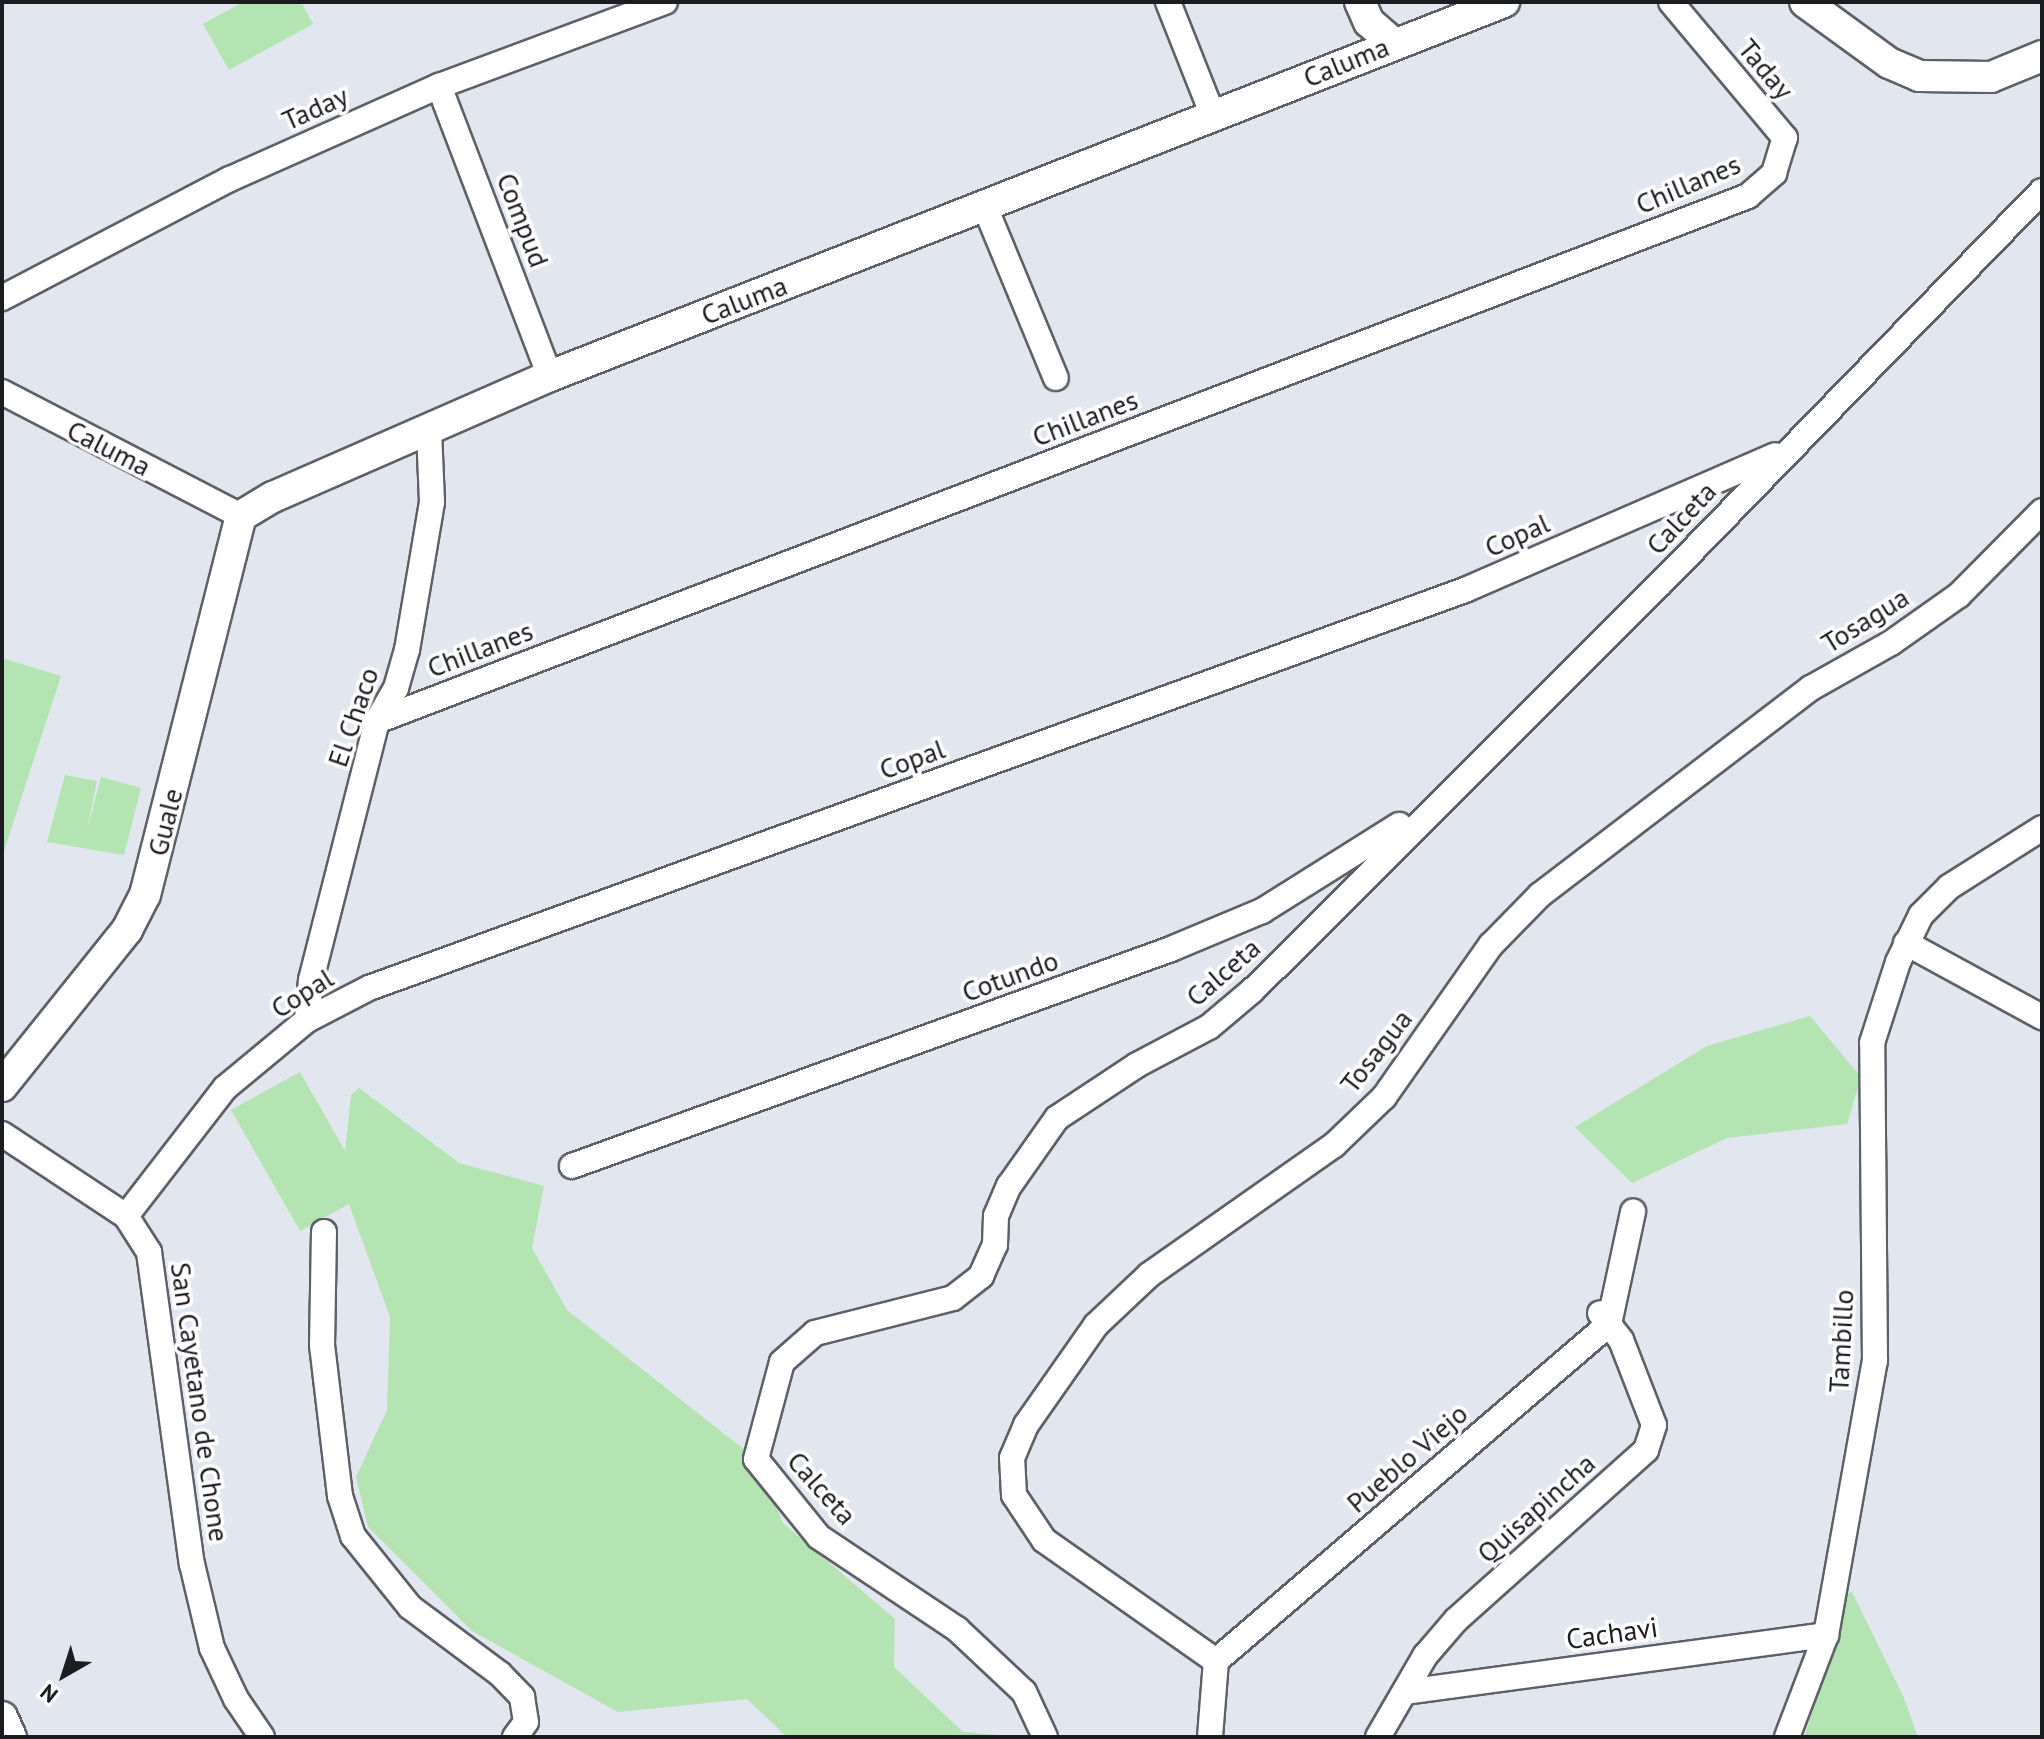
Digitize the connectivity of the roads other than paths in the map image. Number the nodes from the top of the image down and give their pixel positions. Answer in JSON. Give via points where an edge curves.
{"nodes":[{"id":1,"x":665,"y":2,"type":"edge"},
{"id":2,"x":1168,"y":2,"type":"edge"},
{"id":3,"x":1360,"y":2,"type":"edge"},
{"id":4,"x":1504,"y":2,"type":"edge"},
{"id":5,"x":1671,"y":2,"type":"edge"},
{"id":6,"x":1805,"y":2,"type":"edge"},
{"id":7,"x":1393,"y":43,"type":"junction"},
{"id":8,"x":2042,"y":56,"type":"edge"},
{"id":9,"x":439,"y":86,"type":"junction"},
{"id":10,"x":1214,"y":118,"type":"junction"},
{"id":11,"x":1785,"y":138,"type":"joint"},
{"id":12,"x":2042,"y":191,"type":"edge"},
{"id":13,"x":985,"y":207,"type":"junction"},
{"id":14,"x":2,"y":298,"type":"edge"},
{"id":15,"x":550,"y":376,"type":"junction"},
{"id":16,"x":1056,"y":378,"type":"dead end"},
{"id":17,"x":2,"y":392,"type":"edge"},
{"id":18,"x":429,"y":431,"type":"junction"},
{"id":19,"x":1784,"y":451,"type":"junction"},
{"id":20,"x":2042,"y":511,"type":"edge"},
{"id":21,"x":241,"y":516,"type":"junction"},
{"id":22,"x":377,"y":721,"type":"junction"},
{"id":23,"x":1444,"y":794,"type":"junction"},
{"id":24,"x":2042,"y":828,"type":"edge"},
{"id":25,"x":1906,"y":943,"type":"junction"},
{"id":26,"x":2042,"y":1017,"type":"edge"},
{"id":27,"x":307,"y":1020,"type":"junction"},
{"id":28,"x":2,"y":1086,"type":"edge"},
{"id":29,"x":2,"y":1134,"type":"edge"},
{"id":30,"x":572,"y":1166,"type":"dead end"},
{"id":31,"x":1633,"y":1212,"type":"dead end"},
{"id":32,"x":126,"y":1216,"type":"junction"},
{"id":33,"x":324,"y":1232,"type":"dead end"},
{"id":34,"x":1604,"y":1318,"type":"junction"},
{"id":35,"x":1826,"y":1635,"type":"junction"},
{"id":36,"x":1216,"y":1661,"type":"junction"},
{"id":37,"x":1405,"y":1692,"type":"junction"},
{"id":38,"x":2,"y":1717,"type":"edge"},
{"id":39,"x":11,"y":1737,"type":"edge"},
{"id":40,"x":262,"y":1737,"type":"edge"},
{"id":41,"x":515,"y":1737,"type":"edge"},
{"id":42,"x":1045,"y":1737,"type":"edge"},
{"id":43,"x":1210,"y":1737,"type":"edge"},
{"id":44,"x":1378,"y":1737,"type":"edge"},
{"id":45,"x":1787,"y":1737,"type":"edge"}],
"edges":[{"from":1,"to":9,"type":"street","name":"Taday"},
{"from":2,"to":10,"type":"street"},
{"from":3,"to":7,"type":"street","via":[[1369,22]]},
{"from":4,"to":7,"type":"street","name":"Caluma"},
{"from":5,"to":11,"type":"street","name":"Taday"},
{"from":6,"to":8,"type":"street","via":[[1889,63],[1919,76],[1991,77]]},
{"from":7,"to":10,"type":"street","name":"Caluma"},
{"from":9,"to":14,"type":"street","name":"Taday","via":[[230,179]]},
{"from":9,"to":15,"type":"street","name":"Compud"},
{"from":10,"to":13,"type":"street","name":"Caluma"},
{"from":11,"to":22,"type":"street","name":"Chillanes","via":[[1774,173],[1748,196]]},
{"from":12,"to":19,"type":"street","name":"Calceta"},
{"from":13,"to":15,"type":"street","name":"Caluma"},
{"from":13,"to":16,"type":"street"},
{"from":15,"to":18,"type":"street","name":"Caluma"},
{"from":17,"to":21,"type":"street","name":"Caluma"},
{"from":18,"to":21,"type":"street","name":"Caluma","via":[[273,497]]},
{"from":18,"to":22,"type":"street","name":"El Chaco","via":[[432,502],[407,650],[396,688]]},
{"from":19,"to":23,"type":"street","name":"Calceta","via":[[1662,582]]},
{"from":19,"to":27,"type":"street","name":"Copal","via":[[1465,590],[369,988]]},
{"from":20,"to":36,"type":"street","name":"Tosagua","via":[[1959,595],[1891,643],[1811,688],[1540,895],[1491,945],[1384,1097],[1334,1145],[1149,1275],[1096,1325],[1026,1425],[1012,1458],[1014,1495],[1044,1540]]},
{"from":21,"to":28,"type":"street","name":"Guale","via":[[145,895],[127,930]]},
{"from":22,"to":27,"type":"street","name":"El Chaco","via":[[311,980]]},
{"from":23,"to":30,"type":"street","name":"Cotundo","via":[[1320,879],[1262,911],[1171,949]]},
{"from":23,"to":42,"type":"street","name":"Calceta","via":[[1253,990],[1209,1027],[1137,1065],[1057,1118],[1009,1186],[996,1216],[995,1245],[981,1276],[953,1298],[815,1333],[782,1362],[756,1459],[819,1537],[957,1629],[1024,1692]]},
{"from":24,"to":25,"type":"street","name":"Tambillo","via":[[1949,887],[1921,915]]},
{"from":25,"to":26,"type":"street"},
{"from":25,"to":35,"type":"street","name":"Tambillo","via":[[1872,1043],[1875,1361]]},
{"from":27,"to":32,"type":"street","name":"Copal","via":[[225,1088]]},
{"from":29,"to":32,"type":"street","name":"San Cayetano de Chone"},
{"from":31,"to":34,"type":"street"},
{"from":32,"to":40,"type":"street","name":"San Cayetano de Chone","via":[[149,1252],[174,1461],[212,1648],[236,1699]]},
{"from":33,"to":41,"type":"street","via":[[322,1345],[340,1496],[353,1536],[410,1607],[500,1674],[522,1697],[526,1722]]},
{"from":34,"to":36,"type":"street","name":"Pueblo Viejo"},
{"from":34,"to":37,"type":"street","name":"Quisapincha","via":[[1621,1340],[1654,1425],[1646,1450],[1456,1620],[1425,1656]]},
{"from":35,"to":37,"type":"street","name":"Cachavi"},
{"from":35,"to":45,"type":"street","name":"Tambillo"},
{"from":36,"to":43,"type":"street"},
{"from":37,"to":44,"type":"street","name":"Quisapincha"},
{"from":38,"to":39,"type":"street"}]}
